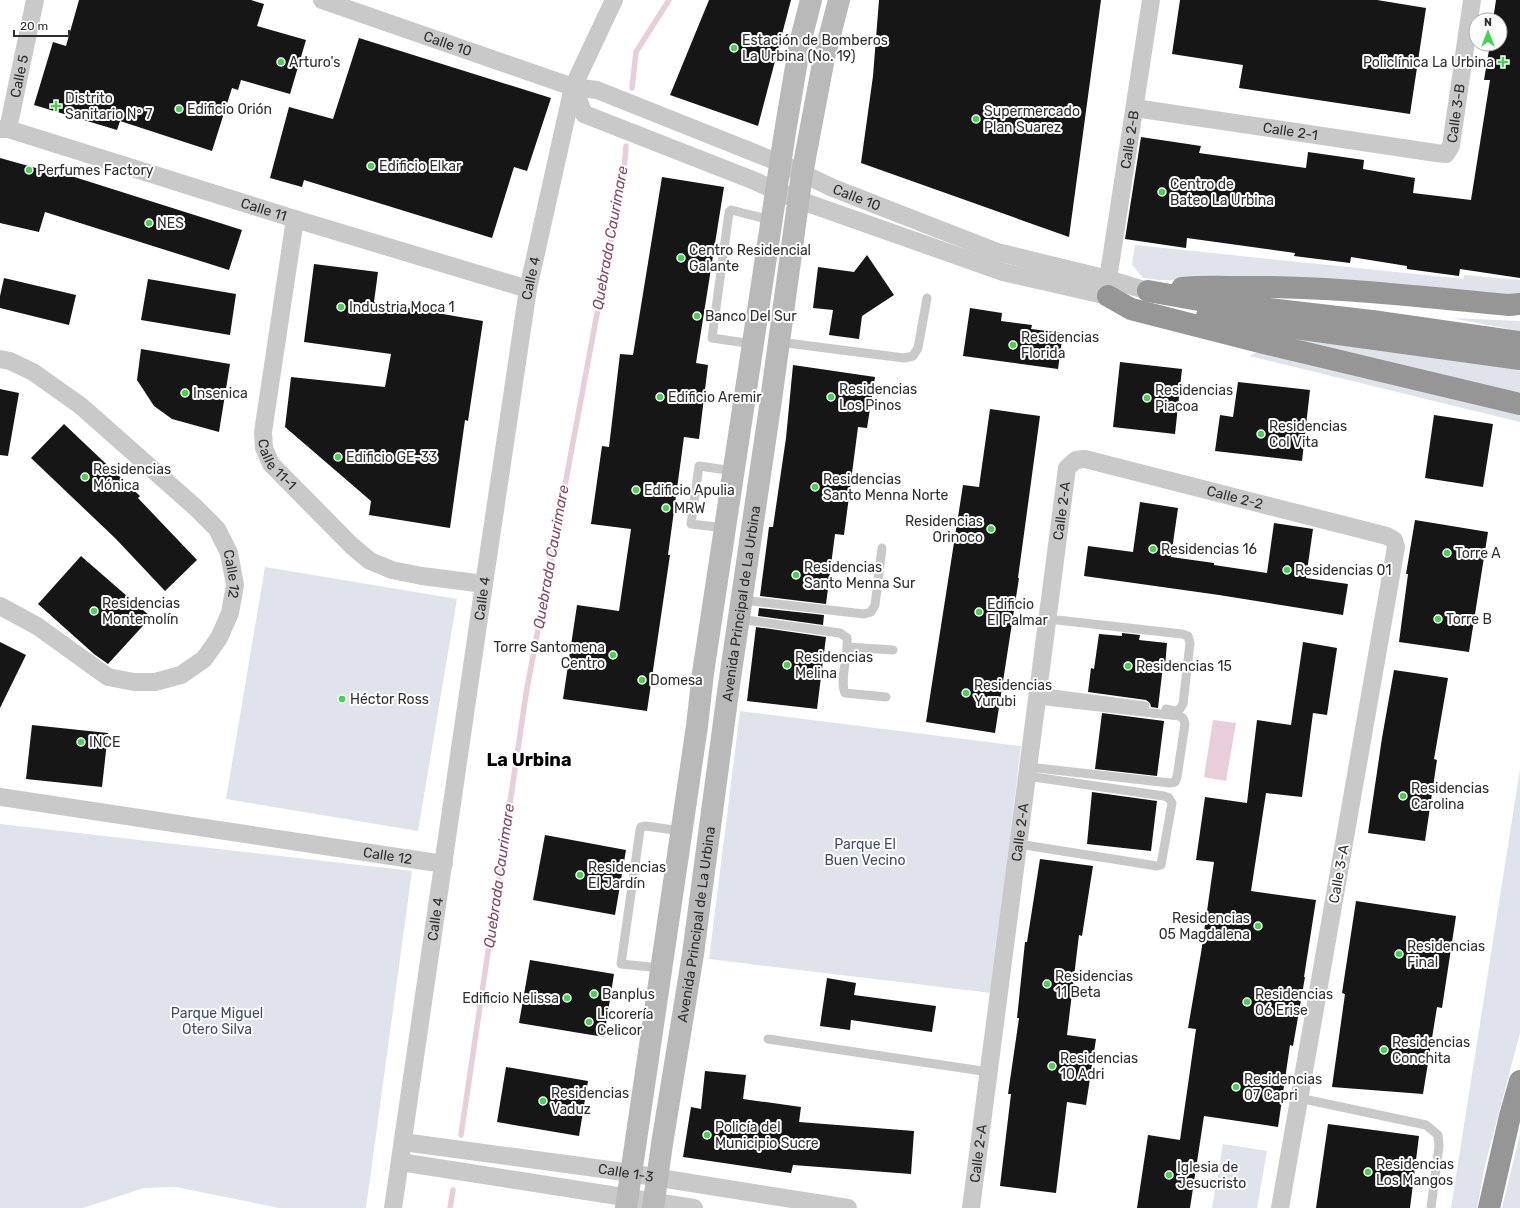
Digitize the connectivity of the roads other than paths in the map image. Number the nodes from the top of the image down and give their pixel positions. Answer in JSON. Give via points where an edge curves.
{"nodes":[{"id":1,"x":35,"y":0,"type":"edge"},
{"id":2,"x":322,"y":0,"type":"edge"},
{"id":3,"x":614,"y":0,"type":"edge"},
{"id":4,"x":811,"y":0,"type":"edge"},
{"id":5,"x":838,"y":0,"type":"edge"},
{"id":6,"x":1151,"y":0,"type":"edge"},
{"id":7,"x":1472,"y":0,"type":"edge"},
{"id":8,"x":573,"y":87,"type":"junction"},
{"id":9,"x":1135,"y":108,"type":"junction"},
{"id":10,"x":4,"y":129,"type":"edge"},
{"id":11,"x":1446,"y":154,"type":"joint"},
{"id":12,"x":780,"y":164,"type":"junction"},
{"id":13,"x":802,"y":174,"type":"junction"},
{"id":14,"x":776,"y":191,"type":"junction"},
{"id":15,"x":799,"y":200,"type":"junction"},
{"id":16,"x":295,"y":219,"type":"junction"},
{"id":17,"x":771,"y":220,"type":"junction"},
{"id":18,"x":1108,"y":288,"type":"junction"},
{"id":19,"x":528,"y":289,"type":"junction"},
{"id":20,"x":1148,"y":291,"type":"junction"},
{"id":21,"x":927,"y":298,"type":"dead end"},
{"id":22,"x":1520,"y":304,"type":"edge"},
{"id":23,"x":779,"y":342,"type":"junction"},
{"id":24,"x":1520,"y":342,"type":"edge"},
{"id":25,"x":753,"y":344,"type":"junction"},
{"id":26,"x":0,"y":359,"type":"edge"},
{"id":27,"x":1520,"y":359,"type":"edge"},
{"id":28,"x":1520,"y":404,"type":"edge"},
{"id":29,"x":1076,"y":460,"type":"joint"},
{"id":30,"x":734,"y":471,"type":"junction"},
{"id":31,"x":726,"y":528,"type":"junction"},
{"id":32,"x":1394,"y":540,"type":"joint"},
{"id":33,"x":882,"y":548,"type":"dead end"},
{"id":34,"x":484,"y":584,"type":"junction"},
{"id":35,"x":0,"y":606,"type":"edge"},
{"id":36,"x":741,"y":610,"type":"junction"},
{"id":37,"x":1048,"y":619,"type":"junction"},
{"id":38,"x":848,"y":647,"type":"junction"},
{"id":39,"x":892,"y":650,"type":"dead end"},
{"id":40,"x":1038,"y":696,"type":"junction"},
{"id":41,"x":886,"y":697,"type":"dead end"},
{"id":42,"x":1028,"y":771,"type":"junction"},
{"id":43,"x":0,"y":797,"type":"edge"},
{"id":44,"x":682,"y":831,"type":"junction"},
{"id":45,"x":1018,"y":844,"type":"junction"},
{"id":46,"x":444,"y":864,"type":"junction"},
{"id":47,"x":661,"y":968,"type":"junction"},
{"id":48,"x":768,"y":1039,"type":"dead end"},
{"id":49,"x":989,"y":1072,"type":"junction"},
{"id":50,"x":1520,"y":1081,"type":"edge"},
{"id":51,"x":1299,"y":1098,"type":"junction"},
{"id":52,"x":403,"y":1142,"type":"junction"},
{"id":53,"x":400,"y":1162,"type":"junction"},
{"id":54,"x":631,"y":1173,"type":"junction"},
{"id":55,"x":657,"y":1178,"type":"junction"},
{"id":56,"x":627,"y":1202,"type":"edge"},
{"id":57,"x":654,"y":1205,"type":"edge"},
{"id":58,"x":393,"y":1208,"type":"edge"},
{"id":59,"x":694,"y":1208,"type":"edge"},
{"id":60,"x":848,"y":1208,"type":"edge"},
{"id":61,"x":971,"y":1208,"type":"edge"},
{"id":62,"x":1280,"y":1208,"type":"edge"},
{"id":63,"x":1431,"y":1208,"type":"edge"},
{"id":64,"x":1489,"y":1208,"type":"edge"}],
"edges":[{"from":1,"to":10,"type":"street","name":"Calle 5"},
{"from":2,"to":8,"type":"street","name":"Calle 10"},
{"from":3,"to":8,"type":"street","name":"Calle 4"},
{"from":4,"to":12,"type":"main road","name":"Avenida Principal de La Urbina","via":[[800,43]]},
{"from":5,"to":13,"type":"main road","name":"Avenida Principal de La Urbina"},
{"from":6,"to":9,"type":"street","name":"Calle 2-B"},
{"from":7,"to":11,"type":"street","name":"Calle 3-B","via":[[1451,146]]},
{"from":8,"to":12,"type":"street","name":"Calle 10","via":[[597,90]]},
{"from":8,"to":14,"type":"street","name":"Calle 10","via":[[584,114]]},
{"from":8,"to":19,"type":"street","name":"Calle 4"},
{"from":9,"to":11,"type":"street","name":"Calle 2-1"},
{"from":9,"to":18,"type":"street","name":"Calle 2-B"},
{"from":10,"to":16,"type":"street","name":"Calle 11"},
{"from":12,"to":13,"type":"street","name":"Calle 10"},
{"from":12,"to":14,"type":"main road","name":"Avenida Principal de La Urbina"},
{"from":13,"to":15,"type":"main road","name":"Avenida Principal de La Urbina"},
{"from":13,"to":18,"type":"street","name":"Calle 10","via":[[997,252]]},
{"from":14,"to":15,"type":"street","name":"Calle 10"},
{"from":14,"to":17,"type":"main road","name":"Avenida Principal de La Urbina"},
{"from":15,"to":18,"type":"street","name":"Calle 10","via":[[1003,272]]},
{"from":15,"to":23,"type":"main road","name":"Avenida Principal de La Urbina"},
{"from":16,"to":19,"type":"street","name":"Calle 11"},
{"from":16,"to":34,"type":"street","name":"Calle 11-1","via":[[263,432],[264,448],[271,464],[370,561],[392,570]]},
{"from":17,"to":25,"type":"main road","name":"Avenida Principal de La Urbina"},
{"from":17,"to":25,"type":"lane","via":[[731,210],[729,212],[712,338]]},
{"from":18,"to":20,"type":"street","name":"Calle 10"},
{"from":18,"to":27,"type":"highway","via":[[1205,315]]},
{"from":18,"to":28,"type":"highway","via":[[1131,309]]},
{"from":19,"to":34,"type":"street","name":"Calle 4"},
{"from":20,"to":22,"type":"highway","via":[[1190,287],[1277,286]]},
{"from":20,"to":24,"type":"highway","via":[[1210,302]]},
{"from":21,"to":23,"type":"lane","via":[[918,348],[913,356],[904,358]]},
{"from":23,"to":36,"type":"main road","name":"Avenida Principal de La Urbina"},
{"from":25,"to":30,"type":"main road","name":"Avenida Principal de La Urbina"},
{"from":26,"to":35,"type":"street","name":"Calle 12","via":[[33,372],[81,406],[195,507],[217,529],[228,553],[235,585],[230,613],[219,638],[204,659],[181,675],[155,682],[134,682],[108,677],[37,626]]},
{"from":29,"to":32,"type":"street","name":"Calle 2-2","via":[[1085,458],[1387,536]]},
{"from":29,"to":37,"type":"street","name":"Calle 2-A","via":[[1067,468]]},
{"from":30,"to":31,"type":"main road","name":"Avenida Principal de La Urbina"},
{"from":30,"to":31,"type":"lane","via":[[699,466],[691,524]]},
{"from":31,"to":44,"type":"main road","name":"Avenida Principal de La Urbina"},
{"from":32,"to":51,"type":"street","name":"Calle 3-A","via":[[1396,547]]},
{"from":33,"to":36,"type":"lane","via":[[875,605],[871,612],[864,614]]},
{"from":34,"to":46,"type":"street","name":"Calle 4"},
{"from":36,"to":38,"type":"lane","via":[[840,633],[847,638]]},
{"from":36,"to":55,"type":"main road","name":"Avenida Principal de La Urbina","via":[[693,954]]},
{"from":37,"to":40,"type":"street","name":"Calle 2-A"},
{"from":37,"to":40,"type":"lane","via":[[1188,636],[1190,642],[1183,704],[1180,709],[1175,710]]},
{"from":38,"to":39,"type":"lane"},
{"from":38,"to":41,"type":"lane","via":[[842,685],[844,692]]},
{"from":40,"to":42,"type":"street","name":"Calle 2-A"},
{"from":40,"to":42,"type":"lane","via":[[1179,716],[1185,724],[1175,782]]},
{"from":42,"to":45,"type":"street","name":"Calle 2-A"},
{"from":42,"to":45,"type":"lane","via":[[1164,796],[1172,803],[1161,865]]},
{"from":43,"to":46,"type":"street","name":"Calle 12"},
{"from":44,"to":47,"type":"main road","name":"Avenida Principal de La Urbina"},
{"from":44,"to":47,"type":"lane","via":[[646,826],[640,830],[621,964]]},
{"from":45,"to":49,"type":"street","name":"Calle 2-A"},
{"from":46,"to":52,"type":"street","name":"Calle 4"},
{"from":47,"to":54,"type":"main road","name":"Avenida Principal de La Urbina"},
{"from":48,"to":49,"type":"lane"},
{"from":49,"to":61,"type":"street","name":"Calle 2-A"},
{"from":50,"to":64,"type":"highway"},
{"from":51,"to":62,"type":"street","name":"Calle 3-A"},
{"from":51,"to":63,"type":"lane","via":[[1426,1125],[1438,1135],[1439,1146]]},
{"from":52,"to":53,"type":"street","name":"Calle 4"},
{"from":52,"to":54,"type":"street","name":"Calle 1-3"},
{"from":53,"to":56,"type":"street","name":"Calle 1-3"},
{"from":53,"to":58,"type":"street","name":"Calle 4"},
{"from":54,"to":55,"type":"street","name":"Calle 1-3"},
{"from":54,"to":56,"type":"main road","name":"Avenida Principal de La Urbina"},
{"from":55,"to":57,"type":"main road","name":"Avenida Principal de La Urbina"},
{"from":55,"to":60,"type":"street","name":"Calle 1-3"},
{"from":56,"to":57,"type":"street","name":"Calle 1-3"},
{"from":57,"to":59,"type":"street","name":"Calle 1-3"}]}
